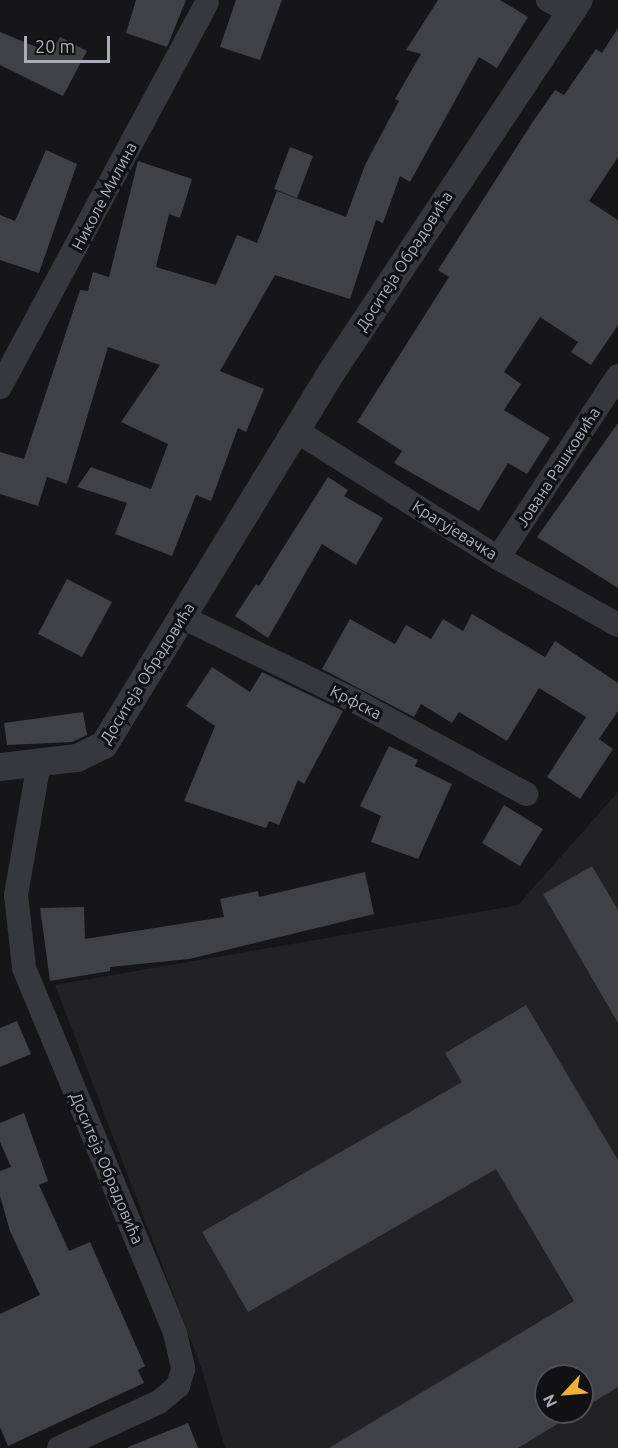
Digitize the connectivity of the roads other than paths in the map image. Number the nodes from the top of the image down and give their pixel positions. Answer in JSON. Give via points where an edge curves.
{"nodes":[{"id":1,"x":207,"y":3,"type":"dead end"},
{"id":2,"x":566,"y":4,"type":"edge"},
{"id":3,"x":618,"y":376,"type":"edge"},
{"id":4,"x":0,"y":387,"type":"edge"},
{"id":5,"x":295,"y":430,"type":"junction"},
{"id":6,"x":498,"y":558,"type":"junction"},
{"id":7,"x":182,"y":617,"type":"junction"},
{"id":8,"x":618,"y":625,"type":"edge"},
{"id":9,"x":39,"y":763,"type":"junction"},
{"id":10,"x":0,"y":767,"type":"edge"},
{"id":11,"x":526,"y":794,"type":"dead end"},
{"id":12,"x":58,"y":1448,"type":"edge"}],
"edges":[{"from":1,"to":4,"type":"street","name":"Николе Милина"},
{"from":2,"to":5,"type":"street","name":"Доситеја Обрадовића"},
{"from":3,"to":6,"type":"street","name":"Јована Рашковића"},
{"from":5,"to":6,"type":"street","name":"Крагујевачка"},
{"from":5,"to":7,"type":"street","name":"Доситеја Обрадовића"},
{"from":6,"to":8,"type":"street","name":"Крагујевачка"},
{"from":7,"to":9,"type":"street","name":"Доситеја Обрадовића","via":[[104,746],[77,758]]},
{"from":7,"to":11,"type":"street","name":"Крфска","via":[[355,701]]},
{"from":9,"to":10,"type":"street"},
{"from":9,"to":12,"type":"street","name":"Доситеја Обрадовића","via":[[16,895],[24,968],[175,1333],[183,1369],[177,1386],[159,1402]]}]}
